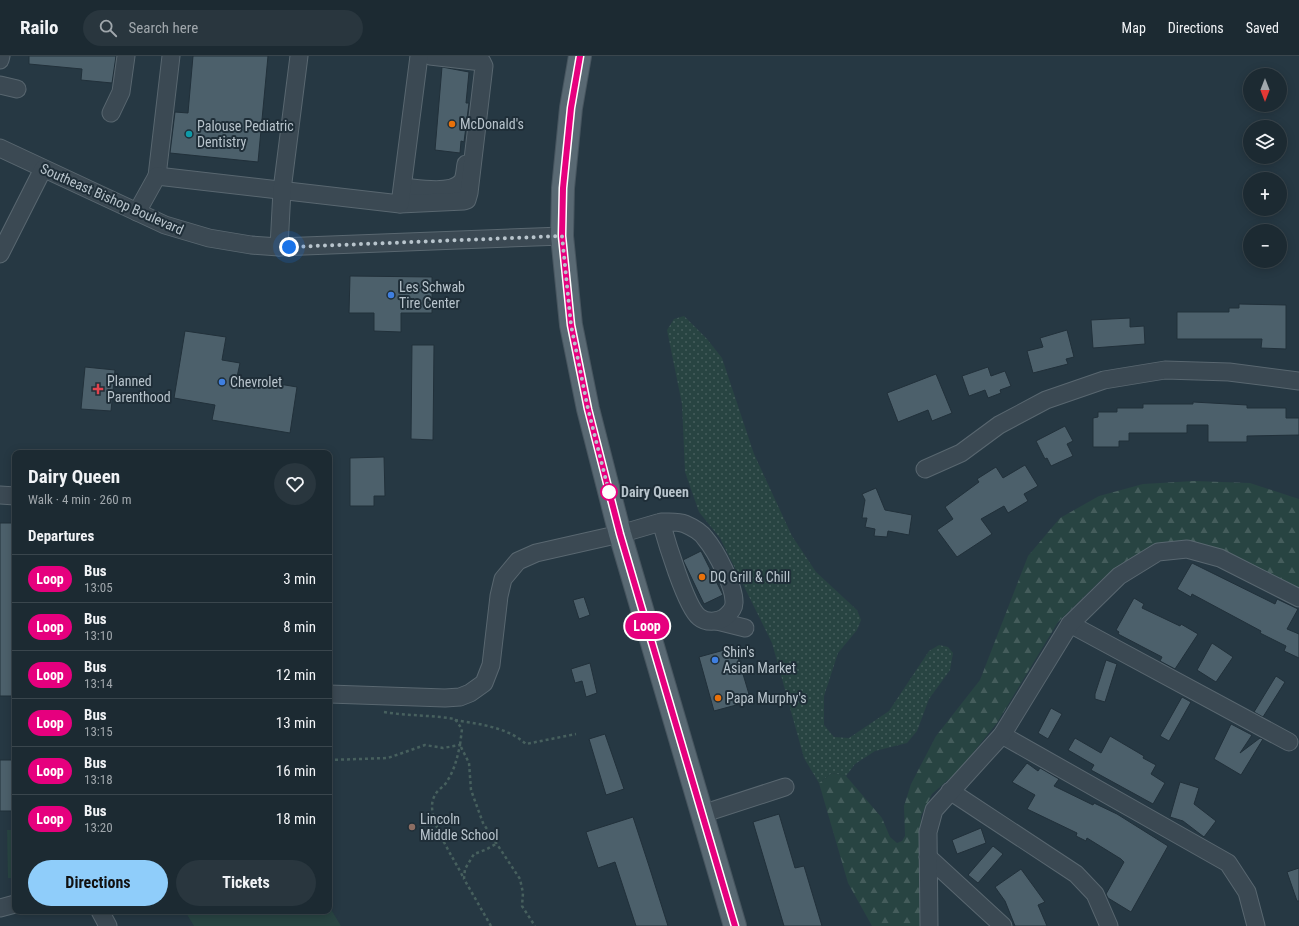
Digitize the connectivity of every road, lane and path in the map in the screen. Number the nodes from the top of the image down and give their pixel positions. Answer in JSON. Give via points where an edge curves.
{"nodes":[{"id":1,"x":1,"y":56,"type":"edge"},
{"id":2,"x":126,"y":56,"type":"edge"},
{"id":3,"x":171,"y":56,"type":"edge"},
{"id":4,"x":299,"y":56,"type":"edge"},
{"id":5,"x":419,"y":56,"type":"edge"},
{"id":6,"x":430,"y":56,"type":"edge"},
{"id":7,"x":580,"y":56,"type":"edge"},
{"id":8,"x":0,"y":60,"type":"edge"},
{"id":9,"x":478,"y":61,"type":"junction"},
{"id":10,"x":0,"y":84,"type":"edge"},
{"id":11,"x":17,"y":89,"type":"dead end"},
{"id":12,"x":111,"y":114,"type":"dead end"},
{"id":13,"x":0,"y":148,"type":"edge"},
{"id":14,"x":43,"y":169,"type":"junction"},
{"id":15,"x":157,"y":176,"type":"junction"},
{"id":16,"x":403,"y":187,"type":"junction"},
{"id":17,"x":282,"y":190,"type":"junction"},
{"id":18,"x":400,"y":204,"type":"junction"},
{"id":19,"x":137,"y":212,"type":"junction"},
{"id":20,"x":562,"y":236,"type":"junction"},
{"id":21,"x":280,"y":247,"type":"junction"},
{"id":22,"x":0,"y":254,"type":"edge"},
{"id":23,"x":1299,"y":381,"type":"edge"},
{"id":24,"x":925,"y":469,"type":"dead end"},
{"id":25,"x":0,"y":495,"type":"edge"},
{"id":26,"x":12,"y":496,"type":"edge"},
{"id":27,"x":661,"y":522,"type":"junction"},
{"id":28,"x":620,"y":534,"type":"junction"},
{"id":29,"x":1299,"y":598,"type":"edge"},
{"id":30,"x":717,"y":621,"type":"junction"},
{"id":31,"x":1070,"y":624,"type":"junction"},
{"id":32,"x":745,"y":628,"type":"dead end"},
{"id":33,"x":332,"y":694,"type":"edge"},
{"id":34,"x":378,"y":711,"type":"dead end"},
{"id":35,"x":455,"y":720,"type":"junction"},
{"id":36,"x":576,"y":734,"type":"dead end"},
{"id":37,"x":1002,"y":735,"type":"junction"},
{"id":38,"x":1289,"y":742,"type":"dead end"},
{"id":39,"x":460,"y":745,"type":"junction"},
{"id":40,"x":332,"y":760,"type":"edge"},
{"id":41,"x":785,"y":787,"type":"dead end"},
{"id":42,"x":950,"y":791,"type":"junction"},
{"id":43,"x":702,"y":814,"type":"junction"},
{"id":44,"x":496,"y":844,"type":"junction"},
{"id":45,"x":928,"y":857,"type":"junction"},
{"id":46,"x":464,"y":879,"type":"junction"},
{"id":47,"x":12,"y":905,"type":"edge"},
{"id":48,"x":0,"y":908,"type":"edge"},
{"id":49,"x":102,"y":914,"type":"edge"},
{"id":50,"x":108,"y":926,"type":"edge"},
{"id":51,"x":491,"y":926,"type":"edge"},
{"id":52,"x":535,"y":926,"type":"edge"},
{"id":53,"x":735,"y":926,"type":"edge"},
{"id":54,"x":929,"y":926,"type":"edge"},
{"id":55,"x":1003,"y":926,"type":"edge"},
{"id":56,"x":1110,"y":926,"type":"edge"},
{"id":57,"x":1256,"y":926,"type":"edge"}],
"edges":[{"from":1,"to":8,"type":"street"},
{"from":2,"to":12,"type":"street","via":[[121,92]]},
{"from":3,"to":15,"type":"street"},
{"from":4,"to":17,"type":"street"},
{"from":5,"to":16,"type":"street"},
{"from":6,"to":9,"type":"street"},
{"from":7,"to":20,"type":"main road","via":[[566,155]]},
{"from":9,"to":16,"type":"street","via":[[465,176],[459,184],[441,190]]},
{"from":9,"to":18,"type":"street","via":[[484,64],[484,68],[467,200]]},
{"from":10,"to":11,"type":"street"},
{"from":13,"to":14,"type":"street","name":"Southeast Bishop Boulevard"},
{"from":14,"to":19,"type":"street","name":"Southeast Bishop Boulevard"},
{"from":14,"to":22,"type":"street"},
{"from":15,"to":17,"type":"street"},
{"from":15,"to":19,"type":"street"},
{"from":16,"to":18,"type":"street"},
{"from":17,"to":18,"type":"street"},
{"from":17,"to":21,"type":"street"},
{"from":19,"to":21,"type":"street","name":"Southeast Bishop Boulevard","via":[[165,225],[210,238]]},
{"from":20,"to":21,"type":"street","name":"Southeast Bishop Boulevard"},
{"from":20,"to":28,"type":"main road","via":[[573,333],[588,409]]},
{"from":23,"to":24,"type":"street","via":[[1229,372],[1165,370],[1104,380],[1046,400],[999,425],[961,453]]},
{"from":25,"to":26,"type":"street"},
{"from":27,"to":28,"type":"street"},
{"from":27,"to":30,"type":"street","via":[[692,609],[699,618]]},
{"from":27,"to":30,"type":"street","via":[[685,524],[700,533],[706,538],[719,560],[734,592],[734,605],[730,613]]},
{"from":28,"to":33,"type":"street","via":[[536,553],[518,561],[503,579],[498,596],[491,665],[484,683],[478,689],[460,697],[445,698]]},
{"from":28,"to":43,"type":"main road"},
{"from":29,"to":31,"type":"street","via":[[1220,558],[1187,548],[1158,552],[1119,576]]},
{"from":30,"to":32,"type":"street"},
{"from":31,"to":37,"type":"street"},
{"from":31,"to":38,"type":"street"},
{"from":34,"to":35,"type":"path"},
{"from":35,"to":36,"type":"path","via":[[490,725],[526,744]]},
{"from":35,"to":39,"type":"path","via":[[462,729]]},
{"from":37,"to":42,"type":"street"},
{"from":37,"to":57,"type":"street","via":[[1228,863],[1247,892]]},
{"from":39,"to":40,"type":"path","via":[[443,748],[425,745],[388,758]]},
{"from":39,"to":44,"type":"path","via":[[469,763],[471,790],[483,823]]},
{"from":39,"to":46,"type":"path","via":[[456,765],[446,783],[434,796],[431,809],[440,834]]},
{"from":41,"to":43,"type":"street"},
{"from":42,"to":45,"type":"street","via":[[934,810],[928,832]]},
{"from":42,"to":56,"type":"street","via":[[1076,874],[1095,894]]},
{"from":43,"to":53,"type":"main road"},
{"from":44,"to":46,"type":"path","via":[[474,854],[465,869]]},
{"from":44,"to":52,"type":"path","via":[[520,879],[522,906]]},
{"from":45,"to":54,"type":"street"},
{"from":45,"to":55,"type":"street"},
{"from":46,"to":51,"type":"path"},
{"from":47,"to":48,"type":"street"},
{"from":49,"to":50,"type":"street"}]}
